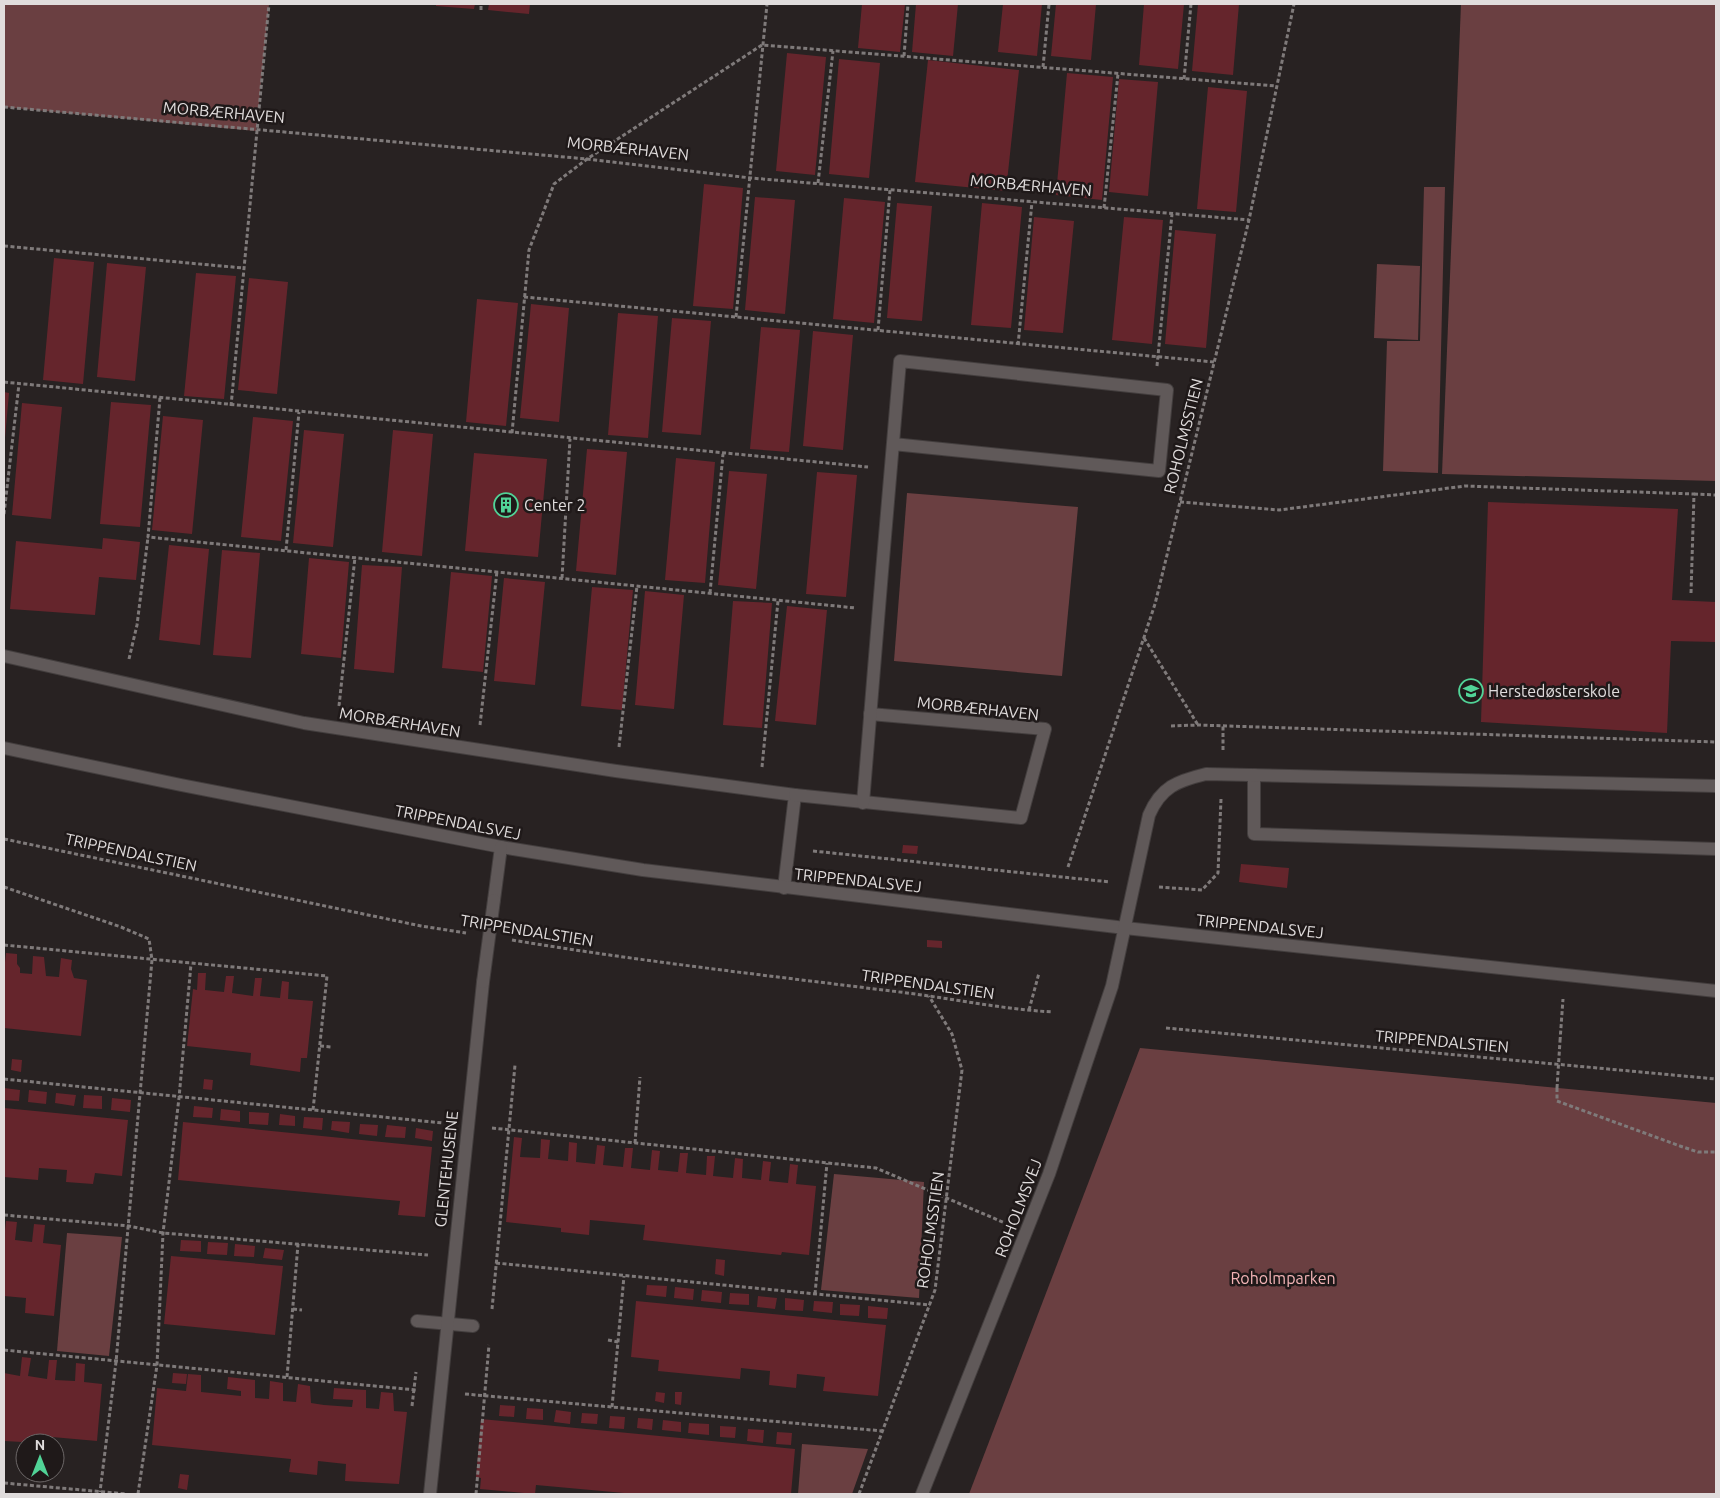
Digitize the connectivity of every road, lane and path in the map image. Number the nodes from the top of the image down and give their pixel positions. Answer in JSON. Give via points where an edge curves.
{"nodes":[{"id":1,"x":269,"y":4,"type":"edge"},
{"id":2,"x":481,"y":4,"type":"edge"},
{"id":3,"x":767,"y":4,"type":"edge"},
{"id":4,"x":908,"y":4,"type":"edge"},
{"id":5,"x":1049,"y":4,"type":"edge"},
{"id":6,"x":1191,"y":4,"type":"edge"},
{"id":7,"x":1294,"y":4,"type":"edge"},
{"id":8,"x":481,"y":10,"type":"dead end"},
{"id":9,"x":762,"y":45,"type":"junction"},
{"id":10,"x":833,"y":51,"type":"junction"},
{"id":11,"x":904,"y":56,"type":"junction"},
{"id":12,"x":1043,"y":67,"type":"junction"},
{"id":13,"x":1118,"y":74,"type":"junction"},
{"id":14,"x":1184,"y":79,"type":"junction"},
{"id":15,"x":1276,"y":86,"type":"junction"},
{"id":16,"x":4,"y":107,"type":"edge"},
{"id":17,"x":256,"y":131,"type":"junction"},
{"id":18,"x":587,"y":159,"type":"junction"},
{"id":19,"x":751,"y":178,"type":"junction"},
{"id":20,"x":818,"y":183,"type":"junction"},
{"id":21,"x":890,"y":190,"type":"junction"},
{"id":22,"x":1032,"y":202,"type":"junction"},
{"id":23,"x":1104,"y":208,"type":"junction"},
{"id":24,"x":1172,"y":214,"type":"junction"},
{"id":25,"x":1249,"y":220,"type":"junction"},
{"id":26,"x":4,"y":246,"type":"edge"},
{"id":27,"x":244,"y":268,"type":"junction"},
{"id":28,"x":524,"y":297,"type":"junction"},
{"id":29,"x":736,"y":317,"type":"junction"},
{"id":30,"x":878,"y":330,"type":"junction"},
{"id":31,"x":1018,"y":344,"type":"junction"},
{"id":32,"x":1158,"y":357,"type":"junction"},
{"id":33,"x":1214,"y":362,"type":"junction"},
{"id":34,"x":1015,"y":373,"type":"junction"},
{"id":35,"x":4,"y":382,"type":"edge"},
{"id":36,"x":19,"y":384,"type":"junction"},
{"id":37,"x":1154,"y":388,"type":"junction"},
{"id":38,"x":160,"y":398,"type":"junction"},
{"id":39,"x":230,"y":406,"type":"junction"},
{"id":40,"x":299,"y":412,"type":"junction"},
{"id":41,"x":512,"y":433,"type":"junction"},
{"id":42,"x":570,"y":439,"type":"junction"},
{"id":43,"x":893,"y":444,"type":"junction"},
{"id":44,"x":724,"y":454,"type":"junction"},
{"id":45,"x":891,"y":469,"type":"junction"},
{"id":46,"x":1694,"y":494,"type":"junction"},
{"id":47,"x":1716,"y":494,"type":"edge"},
{"id":48,"x":1180,"y":502,"type":"junction"},
{"id":49,"x":4,"y":514,"type":"edge"},
{"id":50,"x":148,"y":536,"type":"junction"},
{"id":51,"x":286,"y":550,"type":"junction"},
{"id":52,"x":355,"y":557,"type":"junction"},
{"id":53,"x":497,"y":571,"type":"junction"},
{"id":54,"x":562,"y":578,"type":"junction"},
{"id":55,"x":637,"y":586,"type":"junction"},
{"id":56,"x":1691,"y":592,"type":"dead end"},
{"id":57,"x":710,"y":593,"type":"junction"},
{"id":58,"x":778,"y":601,"type":"junction"},
{"id":59,"x":879,"y":610,"type":"junction"},
{"id":60,"x":1144,"y":637,"type":"junction"},
{"id":61,"x":4,"y":656,"type":"edge"},
{"id":62,"x":124,"y":683,"type":"junction"},
{"id":63,"x":870,"y":714,"type":"junction"},
{"id":64,"x":1198,"y":725,"type":"junction"},
{"id":65,"x":1172,"y":726,"type":"dead end"},
{"id":66,"x":1224,"y":726,"type":"junction"},
{"id":67,"x":336,"y":729,"type":"junction"},
{"id":68,"x":1716,"y":742,"type":"edge"},
{"id":69,"x":4,"y":748,"type":"edge"},
{"id":70,"x":476,"y":750,"type":"junction"},
{"id":71,"x":616,"y":772,"type":"junction"},
{"id":72,"x":1222,"y":774,"type":"junction"},
{"id":73,"x":1254,"y":775,"type":"junction"},
{"id":74,"x":1716,"y":786,"type":"edge"},
{"id":75,"x":759,"y":792,"type":"junction"},
{"id":76,"x":796,"y":796,"type":"junction"},
{"id":77,"x":863,"y":803,"type":"junction"},
{"id":78,"x":4,"y":839,"type":"edge"},
{"id":79,"x":501,"y":847,"type":"junction"},
{"id":80,"x":789,"y":848,"type":"junction"},
{"id":81,"x":1716,"y":849,"type":"edge"},
{"id":82,"x":1068,"y":867,"type":"dead end"},
{"id":83,"x":1134,"y":885,"type":"junction"},
{"id":84,"x":4,"y":888,"type":"edge"},
{"id":85,"x":784,"y":888,"type":"junction"},
{"id":86,"x":1125,"y":928,"type":"junction"},
{"id":87,"x":470,"y":934,"type":"dead end"},
{"id":88,"x":509,"y":940,"type":"dead end"},
{"id":89,"x":4,"y":945,"type":"edge"},
{"id":90,"x":152,"y":960,"type":"junction"},
{"id":91,"x":191,"y":964,"type":"junction"},
{"id":92,"x":1039,"y":973,"type":"dead end"},
{"id":93,"x":1565,"y":976,"type":"junction"},
{"id":94,"x":1716,"y":992,"type":"edge"},
{"id":95,"x":928,"y":995,"type":"junction"},
{"id":96,"x":1029,"y":1010,"type":"junction"},
{"id":97,"x":1053,"y":1012,"type":"dead end"},
{"id":98,"x":1166,"y":1028,"type":"dead end"},
{"id":99,"x":320,"y":1046,"type":"junction"},
{"id":100,"x":331,"y":1047,"type":"dead end"},
{"id":101,"x":516,"y":1065,"type":"dead end"},
{"id":102,"x":640,"y":1077,"type":"dead end"},
{"id":103,"x":4,"y":1079,"type":"edge"},
{"id":104,"x":1716,"y":1079,"type":"edge"},
{"id":105,"x":142,"y":1094,"type":"junction"},
{"id":106,"x":179,"y":1098,"type":"junction"},
{"id":107,"x":313,"y":1110,"type":"junction"},
{"id":108,"x":467,"y":1126,"type":"junction"},
{"id":109,"x":511,"y":1130,"type":"junction"},
{"id":110,"x":635,"y":1143,"type":"junction"},
{"id":111,"x":1716,"y":1152,"type":"edge"},
{"id":112,"x":826,"y":1162,"type":"junction"},
{"id":113,"x":947,"y":1198,"type":"junction"},
{"id":114,"x":4,"y":1215,"type":"edge"},
{"id":115,"x":129,"y":1226,"type":"junction"},
{"id":116,"x":1026,"y":1232,"type":"junction"},
{"id":117,"x":163,"y":1233,"type":"junction"},
{"id":118,"x":298,"y":1244,"type":"junction"},
{"id":119,"x":428,"y":1255,"type":"dead end"},
{"id":120,"x":496,"y":1263,"type":"junction"},
{"id":121,"x":624,"y":1276,"type":"junction"},
{"id":122,"x":815,"y":1294,"type":"junction"},
{"id":123,"x":930,"y":1305,"type":"junction"},
{"id":124,"x":293,"y":1309,"type":"junction"},
{"id":125,"x":302,"y":1310,"type":"dead end"},
{"id":126,"x":491,"y":1319,"type":"dead end"},
{"id":127,"x":417,"y":1321,"type":"dead end"},
{"id":128,"x":446,"y":1324,"type":"junction"},
{"id":129,"x":473,"y":1326,"type":"dead end"},
{"id":130,"x":489,"y":1338,"type":"dead end"},
{"id":131,"x":608,"y":1340,"type":"dead end"},
{"id":132,"x":618,"y":1342,"type":"junction"},
{"id":133,"x":287,"y":1377,"type":"dead end"},
{"id":134,"x":612,"y":1407,"type":"dead end"},
{"id":135,"x":4,"y":1483,"type":"edge"},
{"id":136,"x":100,"y":1492,"type":"junction"},
{"id":137,"x":127,"y":1494,"type":"edge"},
{"id":138,"x":138,"y":1494,"type":"edge"},
{"id":139,"x":430,"y":1494,"type":"edge"},
{"id":140,"x":476,"y":1494,"type":"edge"},
{"id":141,"x":859,"y":1494,"type":"edge"},
{"id":142,"x":922,"y":1494,"type":"edge"}],
"edges":[{"from":1,"to":17,"type":"path"},
{"from":2,"to":8,"type":"path"},
{"from":3,"to":9,"type":"path"},
{"from":4,"to":11,"type":"path"},
{"from":5,"to":12,"type":"path"},
{"from":6,"to":14,"type":"path"},
{"from":7,"to":15,"type":"path","name":"ROHOLMSSTIEN"},
{"from":9,"to":10,"type":"path"},
{"from":9,"to":18,"type":"path"},
{"from":9,"to":19,"type":"path"},
{"from":10,"to":11,"type":"path"},
{"from":10,"to":20,"type":"path"},
{"from":11,"to":12,"type":"path"},
{"from":12,"to":13,"type":"path"},
{"from":13,"to":14,"type":"path"},
{"from":13,"to":23,"type":"path"},
{"from":14,"to":15,"type":"path"},
{"from":15,"to":25,"type":"path","name":"ROHOLMSSTIEN"},
{"from":16,"to":17,"type":"path","name":"MORBÆRHAVEN"},
{"from":17,"to":18,"type":"path","name":"MORBÆRHAVEN"},
{"from":17,"to":27,"type":"path"},
{"from":18,"to":19,"type":"path","name":"MORBÆRHAVEN"},
{"from":18,"to":28,"type":"path","via":[[554,184],[529,250]]},
{"from":19,"to":20,"type":"path","name":"MORBÆRHAVEN"},
{"from":19,"to":29,"type":"path"},
{"from":20,"to":21,"type":"path","name":"MORBÆRHAVEN"},
{"from":21,"to":22,"type":"path","name":"MORBÆRHAVEN"},
{"from":21,"to":30,"type":"path"},
{"from":22,"to":23,"type":"path","name":"MORBÆRHAVEN"},
{"from":22,"to":31,"type":"path"},
{"from":23,"to":24,"type":"path","name":"MORBÆRHAVEN"},
{"from":24,"to":25,"type":"path","name":"MORBÆRHAVEN"},
{"from":24,"to":32,"type":"path"},
{"from":25,"to":33,"type":"path","name":"ROHOLMSSTIEN"},
{"from":26,"to":27,"type":"path"},
{"from":27,"to":39,"type":"path"},
{"from":28,"to":29,"type":"path"},
{"from":28,"to":41,"type":"path"},
{"from":29,"to":30,"type":"path"},
{"from":30,"to":31,"type":"path"},
{"from":31,"to":32,"type":"path"},
{"from":31,"to":34,"type":"path"},
{"from":32,"to":33,"type":"path"},
{"from":32,"to":37,"type":"path"},
{"from":33,"to":48,"type":"path","name":"ROHOLMSSTIEN"},
{"from":34,"to":37,"type":"street"},
{"from":34,"to":43,"type":"street","via":[[900,361]]},
{"from":35,"to":36,"type":"path"},
{"from":36,"to":38,"type":"path"},
{"from":36,"to":49,"type":"path"},
{"from":37,"to":43,"type":"street","via":[[1167,390],[1159,471]]},
{"from":38,"to":39,"type":"path"},
{"from":38,"to":50,"type":"path"},
{"from":39,"to":40,"type":"path"},
{"from":40,"to":41,"type":"path"},
{"from":40,"to":51,"type":"path"},
{"from":41,"to":42,"type":"path"},
{"from":42,"to":44,"type":"path"},
{"from":42,"to":54,"type":"path"},
{"from":43,"to":45,"type":"street"},
{"from":44,"to":45,"type":"path"},
{"from":44,"to":57,"type":"path"},
{"from":45,"to":59,"type":"street"},
{"from":46,"to":47,"type":"path"},
{"from":46,"to":48,"type":"path","via":[[1465,486],[1279,510]]},
{"from":46,"to":56,"type":"path"},
{"from":48,"to":60,"type":"path","name":"ROHOLMSSTIEN"},
{"from":50,"to":51,"type":"path"},
{"from":50,"to":62,"type":"path","via":[[137,625]]},
{"from":51,"to":52,"type":"path"},
{"from":52,"to":53,"type":"path"},
{"from":52,"to":67,"type":"path"},
{"from":53,"to":54,"type":"path"},
{"from":53,"to":70,"type":"path"},
{"from":54,"to":55,"type":"path"},
{"from":55,"to":57,"type":"path"},
{"from":55,"to":71,"type":"path"},
{"from":57,"to":58,"type":"path"},
{"from":58,"to":59,"type":"path"},
{"from":58,"to":75,"type":"path"},
{"from":59,"to":63,"type":"street"},
{"from":60,"to":64,"type":"path"},
{"from":60,"to":82,"type":"path","name":"ROHOLMSSTIEN"},
{"from":61,"to":62,"type":"street","name":"MORBÆRHAVEN"},
{"from":62,"to":67,"type":"street","name":"MORBÆRHAVEN"},
{"from":63,"to":77,"type":"street"},
{"from":63,"to":77,"type":"street","name":"MORBÆRHAVEN","via":[[1045,729],[1021,818]]},
{"from":64,"to":65,"type":"path"},
{"from":64,"to":66,"type":"path"},
{"from":66,"to":68,"type":"path"},
{"from":66,"to":72,"type":"path"},
{"from":67,"to":70,"type":"street","name":"MORBÆRHAVEN"},
{"from":69,"to":79,"type":"street","name":"TRIPPENDALSVEJ"},
{"from":70,"to":71,"type":"street","name":"MORBÆRHAVEN"},
{"from":71,"to":75,"type":"street","name":"MORBÆRHAVEN"},
{"from":72,"to":73,"type":"street","name":"ROHOLMSVEJ"},
{"from":72,"to":83,"type":"street","name":"ROHOLMSVEJ","via":[[1187,778],[1170,786],[1156,799],[1149,816]]},
{"from":72,"to":83,"type":"path","via":[[1218,873],[1202,890]]},
{"from":73,"to":74,"type":"street","name":"ROHOLMSVEJ"},
{"from":73,"to":81,"type":"street","via":[[1254,834]]},
{"from":75,"to":76,"type":"street","name":"MORBÆRHAVEN"},
{"from":76,"to":77,"type":"street","name":"MORBÆRHAVEN"},
{"from":76,"to":80,"type":"street"},
{"from":78,"to":87,"type":"path","name":"TRIPPENDALSTIEN"},
{"from":79,"to":85,"type":"street","name":"TRIPPENDALSVEJ"},
{"from":79,"to":108,"type":"street","name":"GLENTEHUSENE","bridge":true,"via":[[482,982]]},
{"from":80,"to":83,"type":"path"},
{"from":80,"to":85,"type":"street"},
{"from":83,"to":86,"type":"street","name":"ROHOLMSVEJ"},
{"from":84,"to":90,"type":"path","via":[[149,939]]},
{"from":85,"to":86,"type":"street","name":"TRIPPENDALSVEJ"},
{"from":86,"to":93,"type":"street","name":"TRIPPENDALSVEJ"},
{"from":86,"to":116,"type":"street","name":"ROHOLMSVEJ","via":[[1112,986],[1049,1174]]},
{"from":88,"to":95,"type":"path","name":"TRIPPENDALSTIEN","via":[[635,960]]},
{"from":89,"to":90,"type":"path"},
{"from":90,"to":91,"type":"path"},
{"from":90,"to":105,"type":"path"},
{"from":91,"to":99,"type":"path","via":[[328,976]]},
{"from":91,"to":106,"type":"path"},
{"from":92,"to":96,"type":"path"},
{"from":93,"to":94,"type":"street","name":"TRIPPENDALSVEJ"},
{"from":93,"to":111,"type":"path","bridge":true,"via":[[1556,1101],[1698,1152]]},
{"from":95,"to":96,"type":"path","name":"TRIPPENDALSTIEN"},
{"from":95,"to":113,"type":"path","name":"ROHOLMSSTIEN","via":[[952,1034],[962,1070]]},
{"from":96,"to":97,"type":"path","name":"TRIPPENDALSTIEN"},
{"from":98,"to":104,"type":"path","name":"TRIPPENDALSTIEN"},
{"from":99,"to":100,"type":"path"},
{"from":99,"to":107,"type":"path"},
{"from":101,"to":109,"type":"path"},
{"from":102,"to":110,"type":"path"},
{"from":103,"to":105,"type":"path"},
{"from":105,"to":106,"type":"path"},
{"from":105,"to":115,"type":"path"},
{"from":106,"to":107,"type":"path"},
{"from":106,"to":117,"type":"path"},
{"from":107,"to":108,"type":"path"},
{"from":108,"to":109,"type":"path"},
{"from":108,"to":128,"type":"street","name":"GLENTEHUSENE"},
{"from":109,"to":110,"type":"path"},
{"from":109,"to":120,"type":"path"},
{"from":110,"to":112,"type":"path"},
{"from":112,"to":113,"type":"path","via":[[876,1168]]},
{"from":112,"to":122,"type":"path"},
{"from":113,"to":116,"type":"path"},
{"from":113,"to":123,"type":"path","name":"ROHOLMSSTIEN","via":[[935,1290]]},
{"from":114,"to":115,"type":"path"},
{"from":115,"to":117,"type":"path"},
{"from":115,"to":136,"type":"path"},
{"from":116,"to":142,"type":"street","name":"ROHOLMSVEJ"},
{"from":117,"to":118,"type":"path"},
{"from":117,"to":138,"type":"path","via":[[157,1365]]},
{"from":118,"to":119,"type":"path"},
{"from":118,"to":124,"type":"path"},
{"from":120,"to":121,"type":"path"},
{"from":120,"to":126,"type":"path"},
{"from":121,"to":122,"type":"path"},
{"from":121,"to":132,"type":"path"},
{"from":122,"to":123,"type":"path"},
{"from":123,"to":141,"type":"path","name":"ROHOLMSSTIEN"},
{"from":124,"to":125,"type":"path"},
{"from":124,"to":133,"type":"path"},
{"from":127,"to":128,"type":"street"},
{"from":128,"to":129,"type":"street"},
{"from":128,"to":139,"type":"street","name":"GLENTEHUSENE"},
{"from":130,"to":140,"type":"path"},
{"from":131,"to":132,"type":"path"},
{"from":132,"to":134,"type":"path"},
{"from":135,"to":136,"type":"path"},
{"from":136,"to":137,"type":"path"}]}
